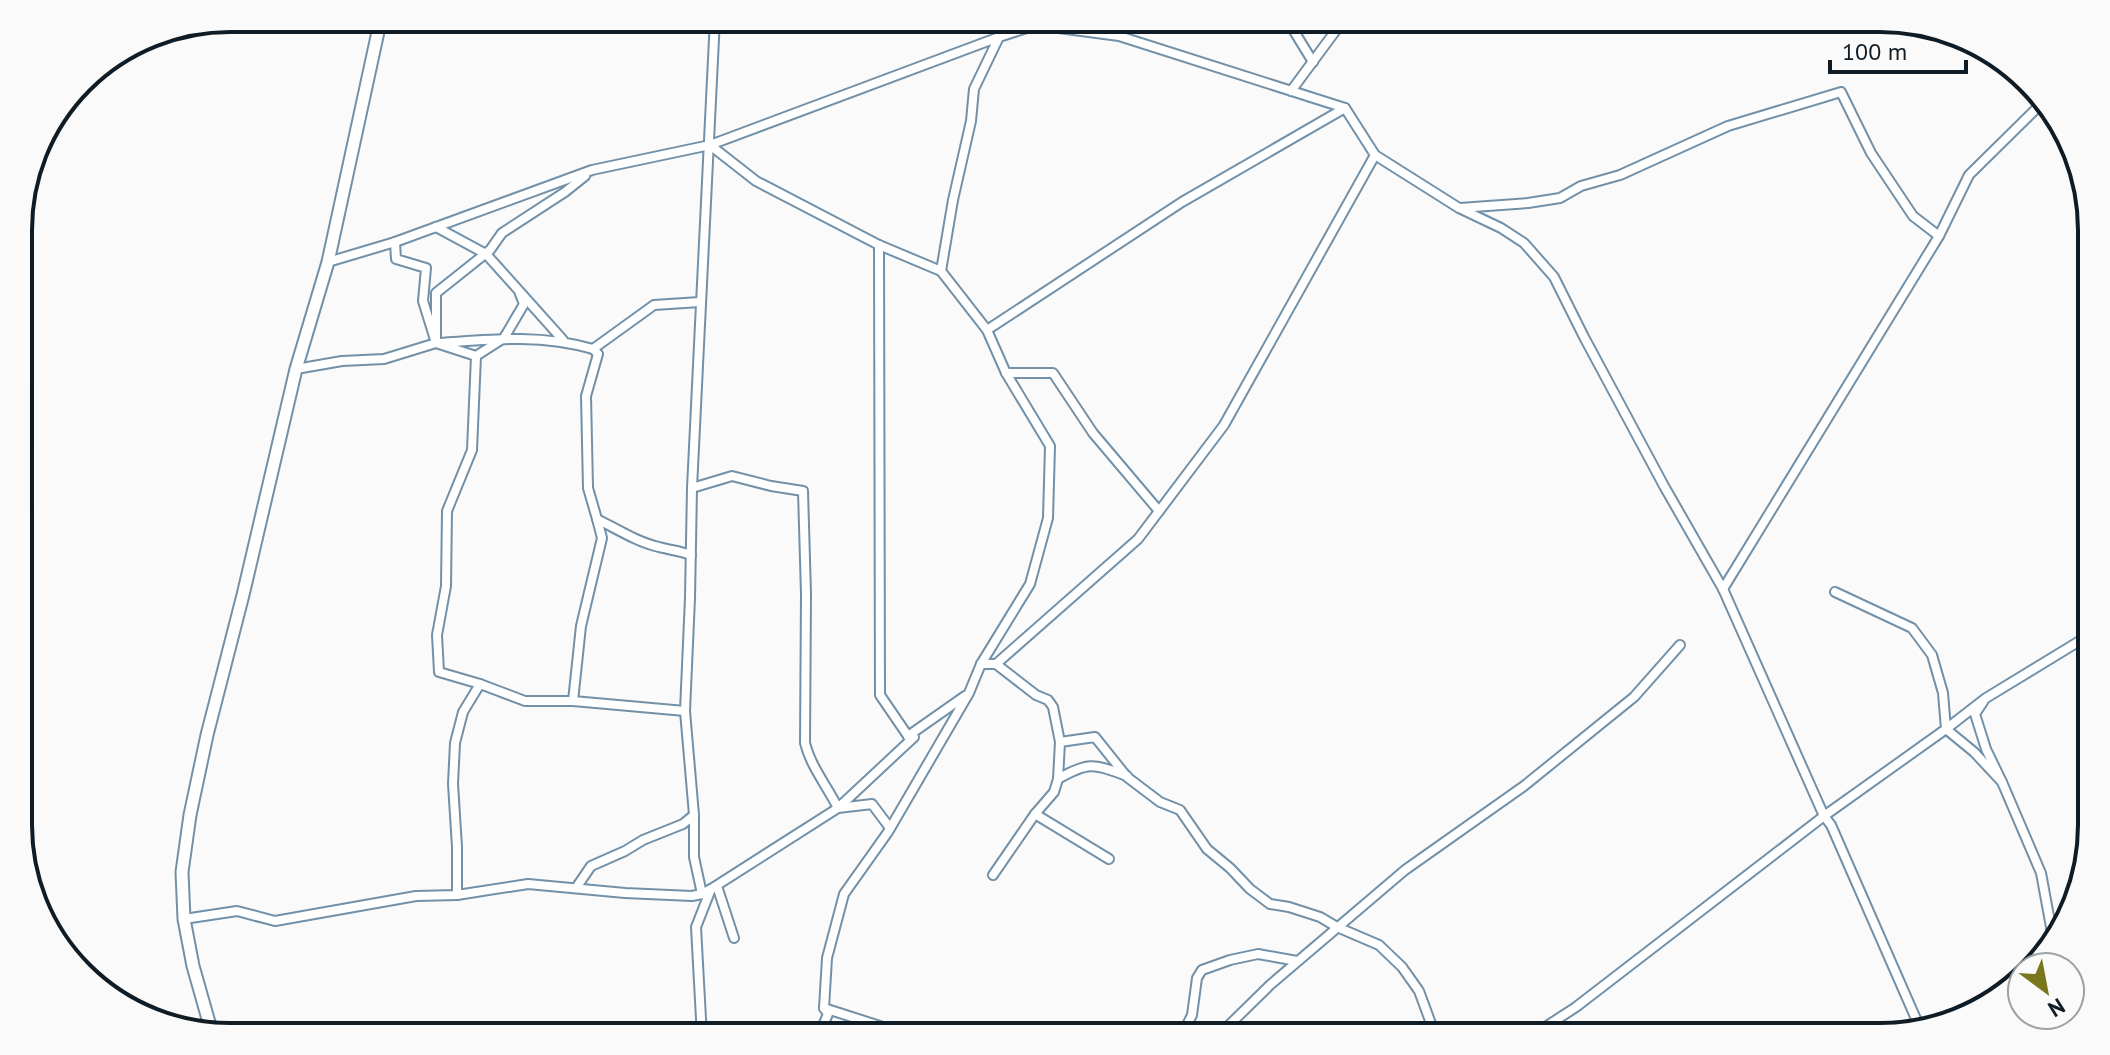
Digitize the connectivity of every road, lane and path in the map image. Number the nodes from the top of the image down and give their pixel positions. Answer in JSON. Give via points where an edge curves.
{"nodes":[{"id":1,"x":378,"y":32,"type":"edge"},
{"id":2,"x":714,"y":32,"type":"edge"},
{"id":3,"x":1014,"y":32,"type":"edge"},
{"id":4,"x":1089,"y":32,"type":"edge"},
{"id":5,"x":1295,"y":32,"type":"edge"},
{"id":6,"x":1335,"y":32,"type":"edge"},
{"id":7,"x":999,"y":37,"type":"junction"},
{"id":8,"x":1313,"y":62,"type":"junction"},
{"id":9,"x":1291,"y":91,"type":"junction"},
{"id":10,"x":1345,"y":108,"type":"junction"},
{"id":11,"x":2036,"y":109,"type":"edge"},
{"id":12,"x":710,"y":145,"type":"junction"},
{"id":13,"x":1375,"y":155,"type":"junction"},
{"id":14,"x":592,"y":170,"type":"junction"},
{"id":15,"x":1459,"y":208,"type":"junction"},
{"id":16,"x":436,"y":227,"type":"junction"},
{"id":17,"x":1939,"y":236,"type":"junction"},
{"id":18,"x":395,"y":242,"type":"junction"},
{"id":19,"x":879,"y":245,"type":"junction"},
{"id":20,"x":486,"y":254,"type":"junction"},
{"id":21,"x":328,"y":262,"type":"junction"},
{"id":22,"x":941,"y":271,"type":"junction"},
{"id":23,"x":516,"y":286,"type":"junction"},
{"id":24,"x":700,"y":302,"type":"junction"},
{"id":25,"x":987,"y":330,"type":"junction"},
{"id":26,"x":504,"y":338,"type":"junction"},
{"id":27,"x":564,"y":341,"type":"junction"},
{"id":28,"x":436,"y":343,"type":"junction"},
{"id":29,"x":593,"y":349,"type":"junction"},
{"id":30,"x":476,"y":356,"type":"junction"},
{"id":31,"x":296,"y":369,"type":"junction"},
{"id":32,"x":1006,"y":373,"type":"junction"},
{"id":33,"x":692,"y":488,"type":"junction"},
{"id":34,"x":1159,"y":511,"type":"junction"},
{"id":35,"x":597,"y":519,"type":"junction"},
{"id":36,"x":691,"y":555,"type":"junction"},
{"id":37,"x":1723,"y":589,"type":"junction"},
{"id":38,"x":1835,"y":592,"type":"dead end"},
{"id":39,"x":2078,"y":642,"type":"edge"},
{"id":40,"x":1680,"y":645,"type":"dead end"},
{"id":41,"x":981,"y":664,"type":"junction"},
{"id":42,"x":996,"y":664,"type":"junction"},
{"id":43,"x":480,"y":684,"type":"junction"},
{"id":44,"x":969,"y":693,"type":"junction"},
{"id":45,"x":1986,"y":698,"type":"junction"},
{"id":46,"x":573,"y":701,"type":"junction"},
{"id":47,"x":685,"y":711,"type":"junction"},
{"id":48,"x":1946,"y":729,"type":"junction"},
{"id":49,"x":908,"y":736,"type":"junction"},
{"id":50,"x":1060,"y":742,"type":"junction"},
{"id":51,"x":1127,"y":777,"type":"junction"},
{"id":52,"x":1058,"y":779,"type":"junction"},
{"id":53,"x":2002,"y":782,"type":"junction"},
{"id":54,"x":838,"y":808,"type":"junction"},
{"id":55,"x":1035,"y":814,"type":"junction"},
{"id":56,"x":694,"y":815,"type":"junction"},
{"id":57,"x":1824,"y":816,"type":"junction"},
{"id":58,"x":890,"y":828,"type":"junction"},
{"id":59,"x":1109,"y":859,"type":"dead end"},
{"id":60,"x":993,"y":875,"type":"dead end"},
{"id":61,"x":576,"y":888,"type":"junction"},
{"id":62,"x":710,"y":890,"type":"junction"},
{"id":63,"x":457,"y":895,"type":"junction"},
{"id":64,"x":184,"y":919,"type":"junction"},
{"id":65,"x":2051,"y":925,"type":"edge"},
{"id":66,"x":1337,"y":927,"type":"junction"},
{"id":67,"x":734,"y":938,"type":"dead end"},
{"id":68,"x":1297,"y":961,"type":"junction"},
{"id":69,"x":824,"y":1008,"type":"junction"},
{"id":70,"x":1916,"y":1019,"type":"edge"},
{"id":71,"x":209,"y":1021,"type":"edge"},
{"id":72,"x":701,"y":1023,"type":"edge"},
{"id":73,"x":824,"y":1023,"type":"edge"},
{"id":74,"x":871,"y":1023,"type":"edge"},
{"id":75,"x":1188,"y":1023,"type":"edge"},
{"id":76,"x":1230,"y":1023,"type":"edge"},
{"id":77,"x":1431,"y":1023,"type":"edge"},
{"id":78,"x":1551,"y":1023,"type":"edge"}],
"edges":[{"from":1,"to":21,"type":"street"},
{"from":2,"to":12,"type":"street"},
{"from":3,"to":7,"type":"street"},
{"from":4,"to":9,"type":"street","via":[[1119,36]]},
{"from":5,"to":8,"type":"street"},
{"from":6,"to":8,"type":"street"},
{"from":7,"to":12,"type":"street"},
{"from":7,"to":22,"type":"street","via":[[974,89]]},
{"from":8,"to":9,"type":"street"},
{"from":9,"to":10,"type":"street"},
{"from":10,"to":13,"type":"street"},
{"from":10,"to":25,"type":"street","via":[[1182,202]]},
{"from":11,"to":17,"type":"street","via":[[1969,175]]},
{"from":12,"to":14,"type":"street"},
{"from":12,"to":19,"type":"street","via":[[756,181]]},
{"from":12,"to":24,"type":"street"},
{"from":13,"to":15,"type":"street"},
{"from":13,"to":34,"type":"street","via":[[1224,425]]},
{"from":14,"to":16,"type":"street"},
{"from":14,"to":20,"type":"street","via":[[502,233]]},
{"from":15,"to":17,"type":"street","via":[[1560,198],[1728,126],[1841,92],[1871,153],[1913,216]]},
{"from":15,"to":37,"type":"street","via":[[1524,243],[1554,277]]},
{"from":16,"to":18,"type":"street"},
{"from":16,"to":20,"type":"street"},
{"from":17,"to":37,"type":"street"},
{"from":18,"to":21,"type":"street"},
{"from":18,"to":28,"type":"street","via":[[396,259],[426,268],[423,301]]},
{"from":19,"to":22,"type":"street"},
{"from":19,"to":49,"type":"street","via":[[880,695]]},
{"from":20,"to":23,"type":"street"},
{"from":20,"to":28,"type":"street","via":[[436,293]]},
{"from":21,"to":31,"type":"street"},
{"from":22,"to":25,"type":"street"},
{"from":23,"to":26,"type":"street","via":[[524,304]]},
{"from":23,"to":27,"type":"street"},
{"from":24,"to":29,"type":"street","via":[[654,305]]},
{"from":24,"to":33,"type":"street"},
{"from":25,"to":32,"type":"street"},
{"from":26,"to":27,"type":"street"},
{"from":26,"to":28,"type":"street"},
{"from":26,"to":30,"type":"street"},
{"from":27,"to":29,"type":"street"},
{"from":28,"to":30,"type":"street"},
{"from":28,"to":31,"type":"street","via":[[384,359]]},
{"from":29,"to":35,"type":"street","via":[[598,354],[586,396],[586,447],[588,488]]},
{"from":30,"to":43,"type":"street","via":[[472,450],[447,511],[446,586],[437,635],[439,672]]},
{"from":31,"to":64,"type":"street","via":[[190,815],[182,872]]},
{"from":32,"to":34,"type":"street","via":[[1053,373],[1093,433]]},
{"from":32,"to":41,"type":"street","via":[[1050,446],[1048,518],[1030,584]]},
{"from":33,"to":36,"type":"street"},
{"from":33,"to":54,"type":"street","via":[[732,476],[803,491],[805,743],[809,760]]},
{"from":34,"to":42,"type":"street","via":[[1138,539]]},
{"from":35,"to":36,"type":"street","via":[[629,536]]},
{"from":35,"to":46,"type":"street","via":[[602,538],[581,626]]},
{"from":36,"to":47,"type":"street"},
{"from":37,"to":57,"type":"street"},
{"from":38,"to":48,"type":"street","via":[[1912,628],[1932,655]]},
{"from":39,"to":45,"type":"street"},
{"from":40,"to":66,"type":"street","via":[[1600,726]]},
{"from":41,"to":42,"type":"street"},
{"from":41,"to":44,"type":"street"},
{"from":42,"to":50,"type":"street","via":[[1048,700]]},
{"from":43,"to":46,"type":"street","via":[[525,701]]},
{"from":43,"to":63,"type":"street","via":[[463,712],[455,743]]},
{"from":44,"to":49,"type":"street"},
{"from":44,"to":58,"type":"street"},
{"from":45,"to":48,"type":"street"},
{"from":45,"to":53,"type":"street","via":[[1975,714]]},
{"from":46,"to":47,"type":"street"},
{"from":47,"to":56,"type":"street"},
{"from":48,"to":53,"type":"street"},
{"from":48,"to":57,"type":"street"},
{"from":49,"to":54,"type":"street","via":[[914,737]]},
{"from":50,"to":51,"type":"street","via":[[1095,737]]},
{"from":50,"to":52,"type":"street"},
{"from":51,"to":52,"type":"street","via":[[1088,765]]},
{"from":51,"to":66,"type":"street","via":[[1180,810],[1207,849],[1270,904]]},
{"from":52,"to":55,"type":"street"},
{"from":53,"to":65,"type":"street","via":[[2041,873]]},
{"from":54,"to":58,"type":"street","via":[[872,804]]},
{"from":54,"to":62,"type":"street"},
{"from":55,"to":59,"type":"street"},
{"from":55,"to":60,"type":"street"},
{"from":56,"to":61,"type":"street","via":[[591,866]]},
{"from":56,"to":62,"type":"street","via":[[694,857]]},
{"from":57,"to":70,"type":"street"},
{"from":57,"to":78,"type":"street"},
{"from":58,"to":69,"type":"street","via":[[844,894],[827,958]]},
{"from":61,"to":62,"type":"street","via":[[692,896]]},
{"from":61,"to":63,"type":"street","via":[[528,884]]},
{"from":62,"to":67,"type":"street"},
{"from":62,"to":72,"type":"street","via":[[696,927]]},
{"from":63,"to":64,"type":"street","via":[[416,896],[275,921],[237,911]]},
{"from":64,"to":71,"type":"street"},
{"from":66,"to":68,"type":"street"},
{"from":66,"to":77,"type":"street","via":[[1379,945],[1402,967],[1419,991]]},
{"from":68,"to":75,"type":"street","via":[[1258,954],[1202,970]]},
{"from":68,"to":76,"type":"street"},
{"from":69,"to":73,"type":"street"},
{"from":69,"to":74,"type":"street"}]}
